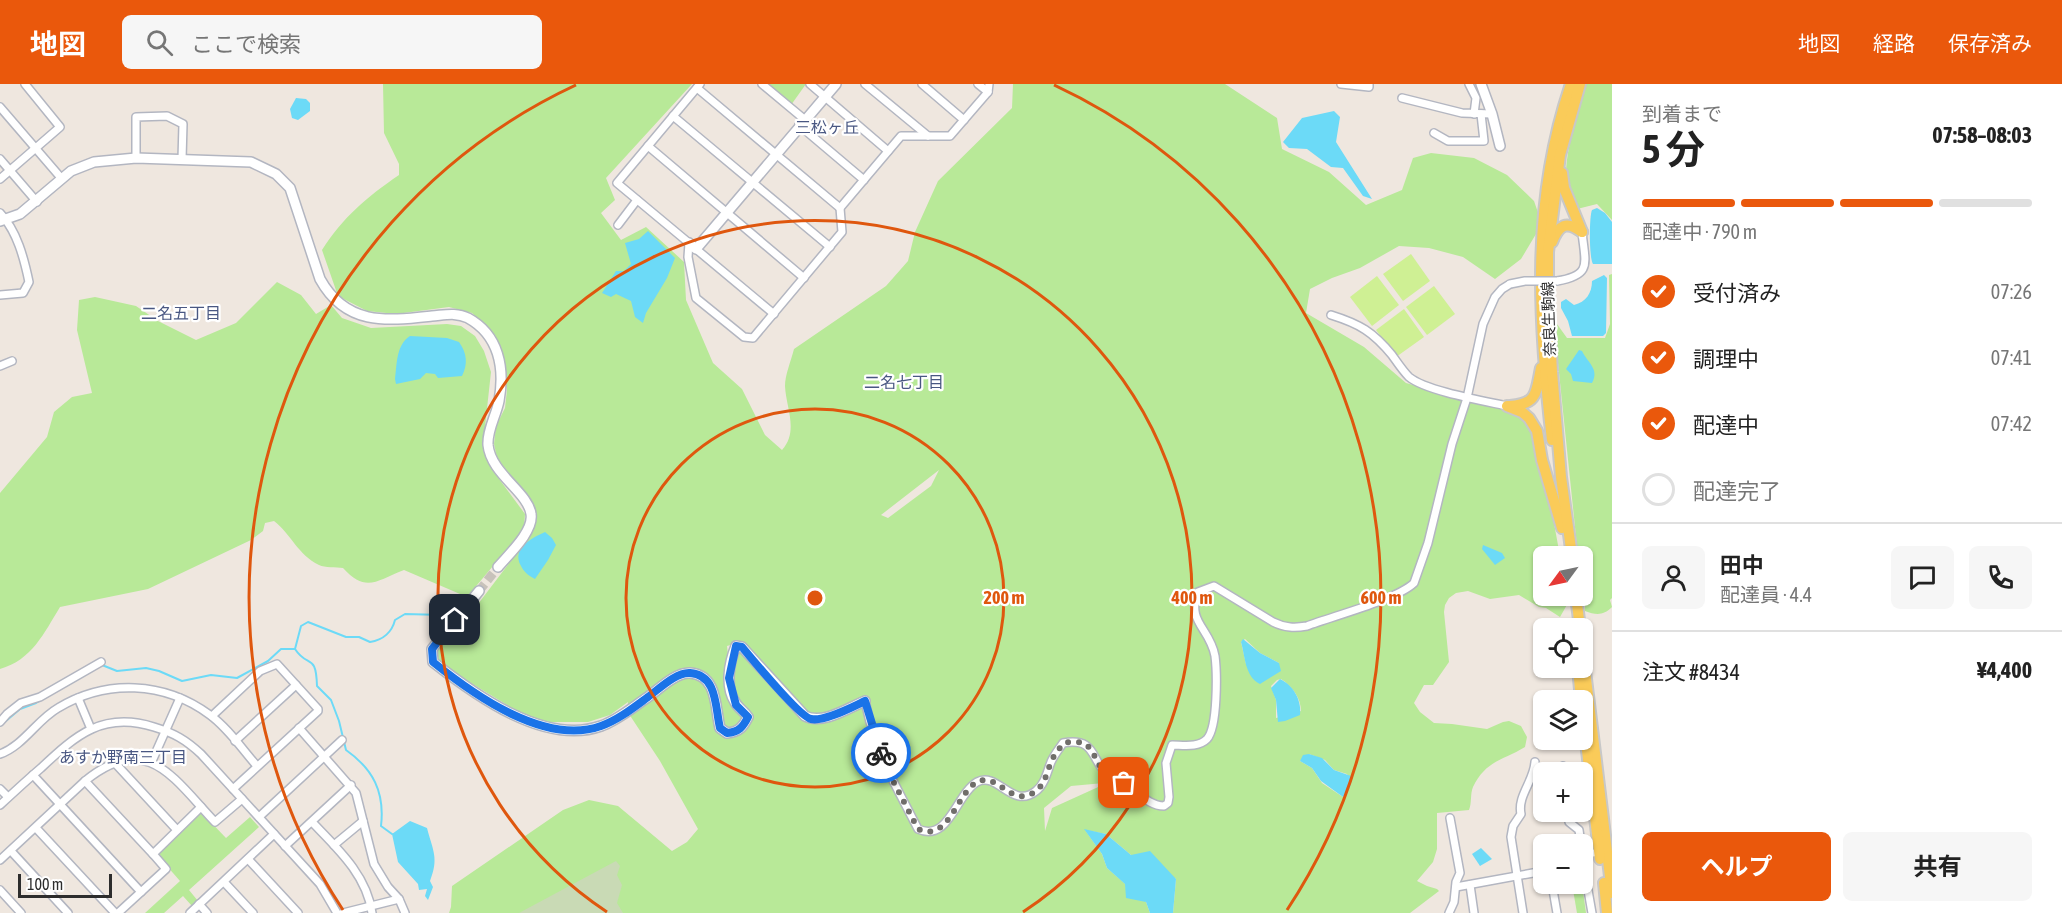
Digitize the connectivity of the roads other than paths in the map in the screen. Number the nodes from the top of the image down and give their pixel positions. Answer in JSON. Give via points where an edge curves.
{"nodes":[{"id":1,"x":25,"y":84,"type":"edge"},
{"id":2,"x":762,"y":84,"type":"edge"},
{"id":3,"x":810,"y":84,"type":"edge"},
{"id":4,"x":836,"y":84,"type":"edge"},
{"id":5,"x":865,"y":84,"type":"edge"},
{"id":6,"x":922,"y":84,"type":"edge"},
{"id":7,"x":978,"y":84,"type":"edge"},
{"id":8,"x":1341,"y":84,"type":"edge"},
{"id":9,"x":1369,"y":84,"type":"edge"},
{"id":10,"x":1469,"y":84,"type":"edge"},
{"id":11,"x":1481,"y":84,"type":"edge"},
{"id":12,"x":1571,"y":84,"type":"edge"},
{"id":13,"x":1580,"y":84,"type":"edge"},
{"id":14,"x":699,"y":86,"type":"edge"},
{"id":15,"x":988,"y":88,"type":"edge"},
{"id":16,"x":824,"y":96,"type":"junction"},
{"id":17,"x":1402,"y":98,"type":"dead end"},
{"id":18,"x":0,"y":107,"type":"edge"},
{"id":19,"x":1478,"y":114,"type":"junction"},
{"id":20,"x":1492,"y":114,"type":"junction"},
{"id":21,"x":673,"y":116,"type":"junction"},
{"id":22,"x":964,"y":120,"type":"junction"},
{"id":23,"x":802,"y":122,"type":"junction"},
{"id":24,"x":1434,"y":133,"type":"dead end"},
{"id":25,"x":928,"y":136,"type":"junction"},
{"id":26,"x":648,"y":146,"type":"junction"},
{"id":27,"x":1500,"y":146,"type":"dead end"},
{"id":28,"x":36,"y":148,"type":"junction"},
{"id":29,"x":888,"y":151,"type":"junction"},
{"id":30,"x":775,"y":154,"type":"junction"},
{"id":31,"x":1560,"y":155,"type":"junction"},
{"id":32,"x":136,"y":158,"type":"junction"},
{"id":33,"x":0,"y":159,"type":"edge"},
{"id":34,"x":182,"y":159,"type":"junction"},
{"id":35,"x":10,"y":171,"type":"junction"},
{"id":36,"x":0,"y":179,"type":"edge"},
{"id":37,"x":62,"y":179,"type":"junction"},
{"id":38,"x":864,"y":180,"type":"junction"},
{"id":39,"x":752,"y":182,"type":"junction"},
{"id":40,"x":637,"y":200,"type":"junction"},
{"id":41,"x":37,"y":201,"type":"junction"},
{"id":42,"x":840,"y":208,"type":"junction"},
{"id":43,"x":726,"y":212,"type":"junction"},
{"id":44,"x":2,"y":218,"type":"edge"},
{"id":45,"x":618,"y":225,"type":"dead end"},
{"id":46,"x":1582,"y":232,"type":"junction"},
{"id":47,"x":692,"y":246,"type":"junction"},
{"id":48,"x":830,"y":247,"type":"junction"},
{"id":49,"x":1548,"y":252,"type":"junction"},
{"id":50,"x":804,"y":278,"type":"junction"},
{"id":51,"x":0,"y":295,"type":"edge"},
{"id":52,"x":774,"y":314,"type":"junction"},
{"id":53,"x":1332,"y":315,"type":"dead end"},
{"id":54,"x":1544,"y":360,"type":"junction"},
{"id":55,"x":12,"y":361,"type":"dead end"},
{"id":56,"x":0,"y":366,"type":"edge"},
{"id":57,"x":1467,"y":398,"type":"junction"},
{"id":58,"x":1507,"y":406,"type":"junction"},
{"id":59,"x":1562,"y":528,"type":"junction"},
{"id":60,"x":1564,"y":546,"type":"edge"},
{"id":61,"x":1571,"y":546,"type":"edge"},
{"id":62,"x":498,"y":567,"type":"tunnel mouth"},
{"id":63,"x":479,"y":591,"type":"tunnel mouth"},
{"id":64,"x":101,"y":662,"type":"dead end"},
{"id":65,"x":1586,"y":678,"type":"edge"},
{"id":66,"x":296,"y":685,"type":"junction"},
{"id":67,"x":78,"y":698,"type":"junction"},
{"id":68,"x":180,"y":698,"type":"junction"},
{"id":69,"x":865,"y":701,"type":"joint"},
{"id":70,"x":212,"y":716,"type":"junction"},
{"id":71,"x":0,"y":722,"type":"edge"},
{"id":72,"x":299,"y":728,"type":"junction"},
{"id":73,"x":91,"y":729,"type":"junction"},
{"id":74,"x":165,"y":730,"type":"junction"},
{"id":75,"x":342,"y":740,"type":"dead end"},
{"id":76,"x":235,"y":741,"type":"junction"},
{"id":77,"x":1587,"y":750,"type":"edge"},
{"id":78,"x":0,"y":754,"type":"edge"},
{"id":79,"x":325,"y":757,"type":"junction"},
{"id":80,"x":152,"y":761,"type":"junction"},
{"id":81,"x":115,"y":763,"type":"junction"},
{"id":82,"x":257,"y":765,"type":"junction"},
{"id":83,"x":33,"y":775,"type":"junction"},
{"id":84,"x":1533,"y":777,"type":"edge"},
{"id":85,"x":85,"y":781,"type":"junction"},
{"id":86,"x":351,"y":785,"type":"junction"},
{"id":87,"x":0,"y":789,"type":"edge"},
{"id":88,"x":233,"y":789,"type":"junction"},
{"id":89,"x":8,"y":797,"type":"junction"},
{"id":90,"x":242,"y":799,"type":"junction"},
{"id":91,"x":0,"y":804,"type":"edge"},
{"id":92,"x":61,"y":804,"type":"junction"},
{"id":93,"x":201,"y":807,"type":"junction"},
{"id":94,"x":259,"y":818,"type":"junction"},
{"id":95,"x":1450,"y":818,"type":"dead end"},
{"id":96,"x":363,"y":821,"type":"junction"},
{"id":97,"x":312,"y":822,"type":"junction"},
{"id":98,"x":1569,"y":822,"type":"edge"},
{"id":99,"x":36,"y":828,"type":"junction"},
{"id":100,"x":177,"y":830,"type":"junction"},
{"id":101,"x":274,"y":834,"type":"junction"},
{"id":102,"x":1580,"y":834,"type":"edge"},
{"id":103,"x":285,"y":846,"type":"junction"},
{"id":104,"x":334,"y":846,"type":"junction"},
{"id":105,"x":11,"y":851,"type":"junction"},
{"id":106,"x":153,"y":854,"type":"junction"},
{"id":107,"x":248,"y":858,"type":"junction"},
{"id":108,"x":0,"y":860,"type":"edge"},
{"id":109,"x":1533,"y":873,"type":"edge"},
{"id":110,"x":1517,"y":877,"type":"junction"},
{"id":111,"x":224,"y":882,"type":"junction"},
{"id":112,"x":1470,"y":885,"type":"junction"},
{"id":113,"x":1456,"y":887,"type":"junction"},
{"id":114,"x":0,"y":890,"type":"edge"},
{"id":115,"x":141,"y":892,"type":"junction"},
{"id":116,"x":1612,"y":893,"type":"edge"},
{"id":117,"x":1554,"y":894,"type":"edge"},
{"id":118,"x":1589,"y":894,"type":"edge"},
{"id":119,"x":399,"y":899,"type":"junction"},
{"id":120,"x":199,"y":904,"type":"junction"},
{"id":121,"x":371,"y":910,"type":"edge"},
{"id":122,"x":1520,"y":912,"type":"edge"},
{"id":123,"x":21,"y":913,"type":"edge"},
{"id":124,"x":68,"y":913,"type":"edge"},
{"id":125,"x":116,"y":913,"type":"edge"},
{"id":126,"x":190,"y":913,"type":"edge"},
{"id":127,"x":207,"y":913,"type":"edge"},
{"id":128,"x":253,"y":913,"type":"edge"},
{"id":129,"x":298,"y":913,"type":"edge"},
{"id":130,"x":337,"y":913,"type":"edge"},
{"id":131,"x":343,"y":913,"type":"edge"},
{"id":132,"x":405,"y":913,"type":"edge"},
{"id":133,"x":1449,"y":913,"type":"edge"},
{"id":134,"x":1474,"y":913,"type":"edge"},
{"id":135,"x":1557,"y":913,"type":"edge"},
{"id":136,"x":1592,"y":913,"type":"edge"},
{"id":137,"x":1607,"y":913,"type":"edge"}],
"edges":[{"from":1,"to":28,"type":"street","via":[[60,127]]},
{"from":2,"to":23,"type":"street"},
{"from":3,"to":16,"type":"street"},
{"from":4,"to":16,"type":"street"},
{"from":5,"to":25,"type":"street"},
{"from":6,"to":22,"type":"street"},
{"from":7,"to":15,"type":"street"},
{"from":8,"to":9,"type":"street"},
{"from":10,"to":19,"type":"street"},
{"from":11,"to":20,"type":"street"},
{"from":12,"to":54,"type":"main road","name":"奈良生駒線","via":[[1553,152],[1541,242]]},
{"from":13,"to":31,"type":"main road","name":"奈良生駒線"},
{"from":14,"to":21,"type":"street"},
{"from":14,"to":30,"type":"street"},
{"from":15,"to":22,"type":"street"},
{"from":16,"to":23,"type":"street"},
{"from":16,"to":29,"type":"street"},
{"from":17,"to":19,"type":"street"},
{"from":18,"to":28,"type":"street"},
{"from":19,"to":20,"type":"street"},
{"from":19,"to":24,"type":"street","via":[[1484,141],[1448,141]]},
{"from":20,"to":27,"type":"street"},
{"from":21,"to":26,"type":"street"},
{"from":21,"to":39,"type":"street"},
{"from":22,"to":25,"type":"street","via":[[950,136]]},
{"from":23,"to":30,"type":"street"},
{"from":23,"to":38,"type":"street"},
{"from":25,"to":29,"type":"street","via":[[900,136]]},
{"from":26,"to":40,"type":"street","via":[[617,183]]},
{"from":26,"to":43,"type":"street"},
{"from":28,"to":35,"type":"street"},
{"from":28,"to":37,"type":"street"},
{"from":29,"to":38,"type":"street"},
{"from":30,"to":39,"type":"street"},
{"from":30,"to":42,"type":"street"},
{"from":31,"to":46,"type":"main road","via":[[1564,188]]},
{"from":31,"to":49,"type":"main road","name":"奈良生駒線"},
{"from":32,"to":34,"type":"street"},
{"from":32,"to":34,"type":"street","via":[[136,117],[167,116],[183,124]]},
{"from":32,"to":37,"type":"street","via":[[94,162]]},
{"from":33,"to":35,"type":"street"},
{"from":34,"to":62,"type":"street","via":[[251,162],[286,182],[320,279],[326,291],[344,307],[379,320],[457,313],[489,335],[498,352],[501,381],[488,442],[490,456],[531,514],[528,531]]},
{"from":35,"to":36,"type":"street"},
{"from":35,"to":41,"type":"street"},
{"from":37,"to":41,"type":"street"},
{"from":38,"to":42,"type":"street"},
{"from":39,"to":43,"type":"street"},
{"from":39,"to":48,"type":"street"},
{"from":40,"to":45,"type":"street"},
{"from":40,"to":47,"type":"street"},
{"from":41,"to":44,"type":"street","via":[[20,214]]},
{"from":42,"to":48,"type":"street","via":[[842,232]]},
{"from":43,"to":47,"type":"street"},
{"from":43,"to":50,"type":"street"},
{"from":44,"to":51,"type":"street","via":[[16,240],[29,282],[23,293]]},
{"from":46,"to":49,"type":"main road","via":[[1570,225],[1562,226]]},
{"from":46,"to":57,"type":"street","bridge":true,"via":[[1584,267],[1580,274],[1573,279],[1510,284],[1495,297],[1486,315]]},
{"from":47,"to":52,"type":"street"},
{"from":47,"to":52,"type":"street","via":[[688,257],[696,298],[744,337],[753,338]]},
{"from":48,"to":50,"type":"street"},
{"from":49,"to":61,"type":"main road","name":"奈良生駒線","via":[[1552,372]]},
{"from":50,"to":52,"type":"street"},
{"from":53,"to":57,"type":"street","via":[[1351,321],[1378,338],[1410,378]]},
{"from":54,"to":58,"type":"main road","via":[[1531,400]]},
{"from":54,"to":59,"type":"main road","name":"奈良生駒線"},
{"from":55,"to":56,"type":"street"},
{"from":57,"to":58,"type":"street"},
{"from":57,"to":69,"type":"street","via":[[1428,543],[1410,587],[1296,627],[1281,626],[1214,586],[1198,592],[1194,613],[1215,655],[1211,732],[1197,745],[1172,745],[1166,763],[1169,797],[1164,806],[1156,806],[1107,775],[1090,748],[1069,742],[1059,748],[1041,785],[1031,794],[1017,796],[991,780],[979,781],[968,788],[942,826],[935,831],[923,831],[918,829],[890,775]]},
{"from":58,"to":59,"type":"main road","via":[[1522,412],[1537,431]]},
{"from":59,"to":60,"type":"main road","name":"奈良生駒線"},
{"from":63,"to":69,"type":"street","via":[[432,649],[433,662],[531,724],[572,730],[602,726],[687,672],[705,678],[712,687],[720,728],[727,733],[736,731],[748,717],[736,705],[729,678],[736,646],[742,647],[811,720],[829,717]]},
{"from":64,"to":71,"type":"street","via":[[40,698],[21,703]]},
{"from":65,"to":116,"type":"main road"},
{"from":66,"to":70,"type":"street","via":[[274,665],[260,671]]},
{"from":66,"to":72,"type":"street","via":[[318,709]]},
{"from":66,"to":76,"type":"street"},
{"from":67,"to":68,"type":"street","via":[[100,690],[132,687]]},
{"from":67,"to":73,"type":"street"},
{"from":67,"to":78,"type":"street","via":[[57,709]]},
{"from":68,"to":70,"type":"street"},
{"from":68,"to":74,"type":"street"},
{"from":70,"to":76,"type":"street"},
{"from":72,"to":79,"type":"street"},
{"from":72,"to":82,"type":"street"},
{"from":73,"to":74,"type":"street","via":[[121,722]]},
{"from":73,"to":83,"type":"street","via":[[70,740]]},
{"from":74,"to":80,"type":"street"},
{"from":74,"to":88,"type":"street","via":[[189,742]]},
{"from":75,"to":79,"type":"street"},
{"from":76,"to":82,"type":"street"},
{"from":77,"to":137,"type":"main road"},
{"from":79,"to":86,"type":"street"},
{"from":79,"to":94,"type":"street"},
{"from":80,"to":81,"type":"street","via":[[128,759]]},
{"from":80,"to":93,"type":"street","via":[[172,775]]},
{"from":81,"to":85,"type":"street"},
{"from":81,"to":100,"type":"street"},
{"from":82,"to":88,"type":"street"},
{"from":83,"to":89,"type":"street"},
{"from":83,"to":92,"type":"street"},
{"from":84,"to":110,"type":"street","via":[[1511,837]]},
{"from":85,"to":92,"type":"street"},
{"from":85,"to":106,"type":"street"},
{"from":86,"to":96,"type":"street"},
{"from":86,"to":97,"type":"street"},
{"from":87,"to":89,"type":"street"},
{"from":88,"to":90,"type":"street"},
{"from":89,"to":91,"type":"street"},
{"from":90,"to":93,"type":"street","via":[[217,822]]},
{"from":90,"to":94,"type":"street"},
{"from":92,"to":99,"type":"street"},
{"from":92,"to":115,"type":"street"},
{"from":93,"to":100,"type":"street"},
{"from":94,"to":101,"type":"street"},
{"from":95,"to":113,"type":"street","via":[[1460,873]]},
{"from":96,"to":104,"type":"street"},
{"from":96,"to":119,"type":"street","via":[[374,864]]},
{"from":97,"to":103,"type":"street"},
{"from":97,"to":104,"type":"street"},
{"from":98,"to":102,"type":"street"},
{"from":99,"to":105,"type":"street"},
{"from":99,"to":125,"type":"street"},
{"from":100,"to":106,"type":"street"},
{"from":101,"to":103,"type":"street"},
{"from":101,"to":107,"type":"street"},
{"from":103,"to":130,"type":"street","via":[[320,884]]},
{"from":104,"to":121,"type":"street","via":[[360,878]]},
{"from":105,"to":108,"type":"street"},
{"from":105,"to":124,"type":"street"},
{"from":106,"to":115,"type":"street","via":[[166,869]]},
{"from":107,"to":111,"type":"street"},
{"from":107,"to":129,"type":"street"},
{"from":109,"to":110,"type":"street"},
{"from":110,"to":112,"type":"street"},
{"from":110,"to":122,"type":"street"},
{"from":111,"to":120,"type":"street"},
{"from":111,"to":128,"type":"street"},
{"from":112,"to":113,"type":"street"},
{"from":112,"to":134,"type":"street"},
{"from":113,"to":133,"type":"street"},
{"from":114,"to":123,"type":"street"},
{"from":115,"to":125,"type":"street"},
{"from":117,"to":135,"type":"street"},
{"from":118,"to":136,"type":"street"},
{"from":119,"to":121,"type":"street"},
{"from":119,"to":132,"type":"street"},
{"from":120,"to":126,"type":"street"},
{"from":120,"to":127,"type":"street"},
{"from":121,"to":131,"type":"street"}]}
